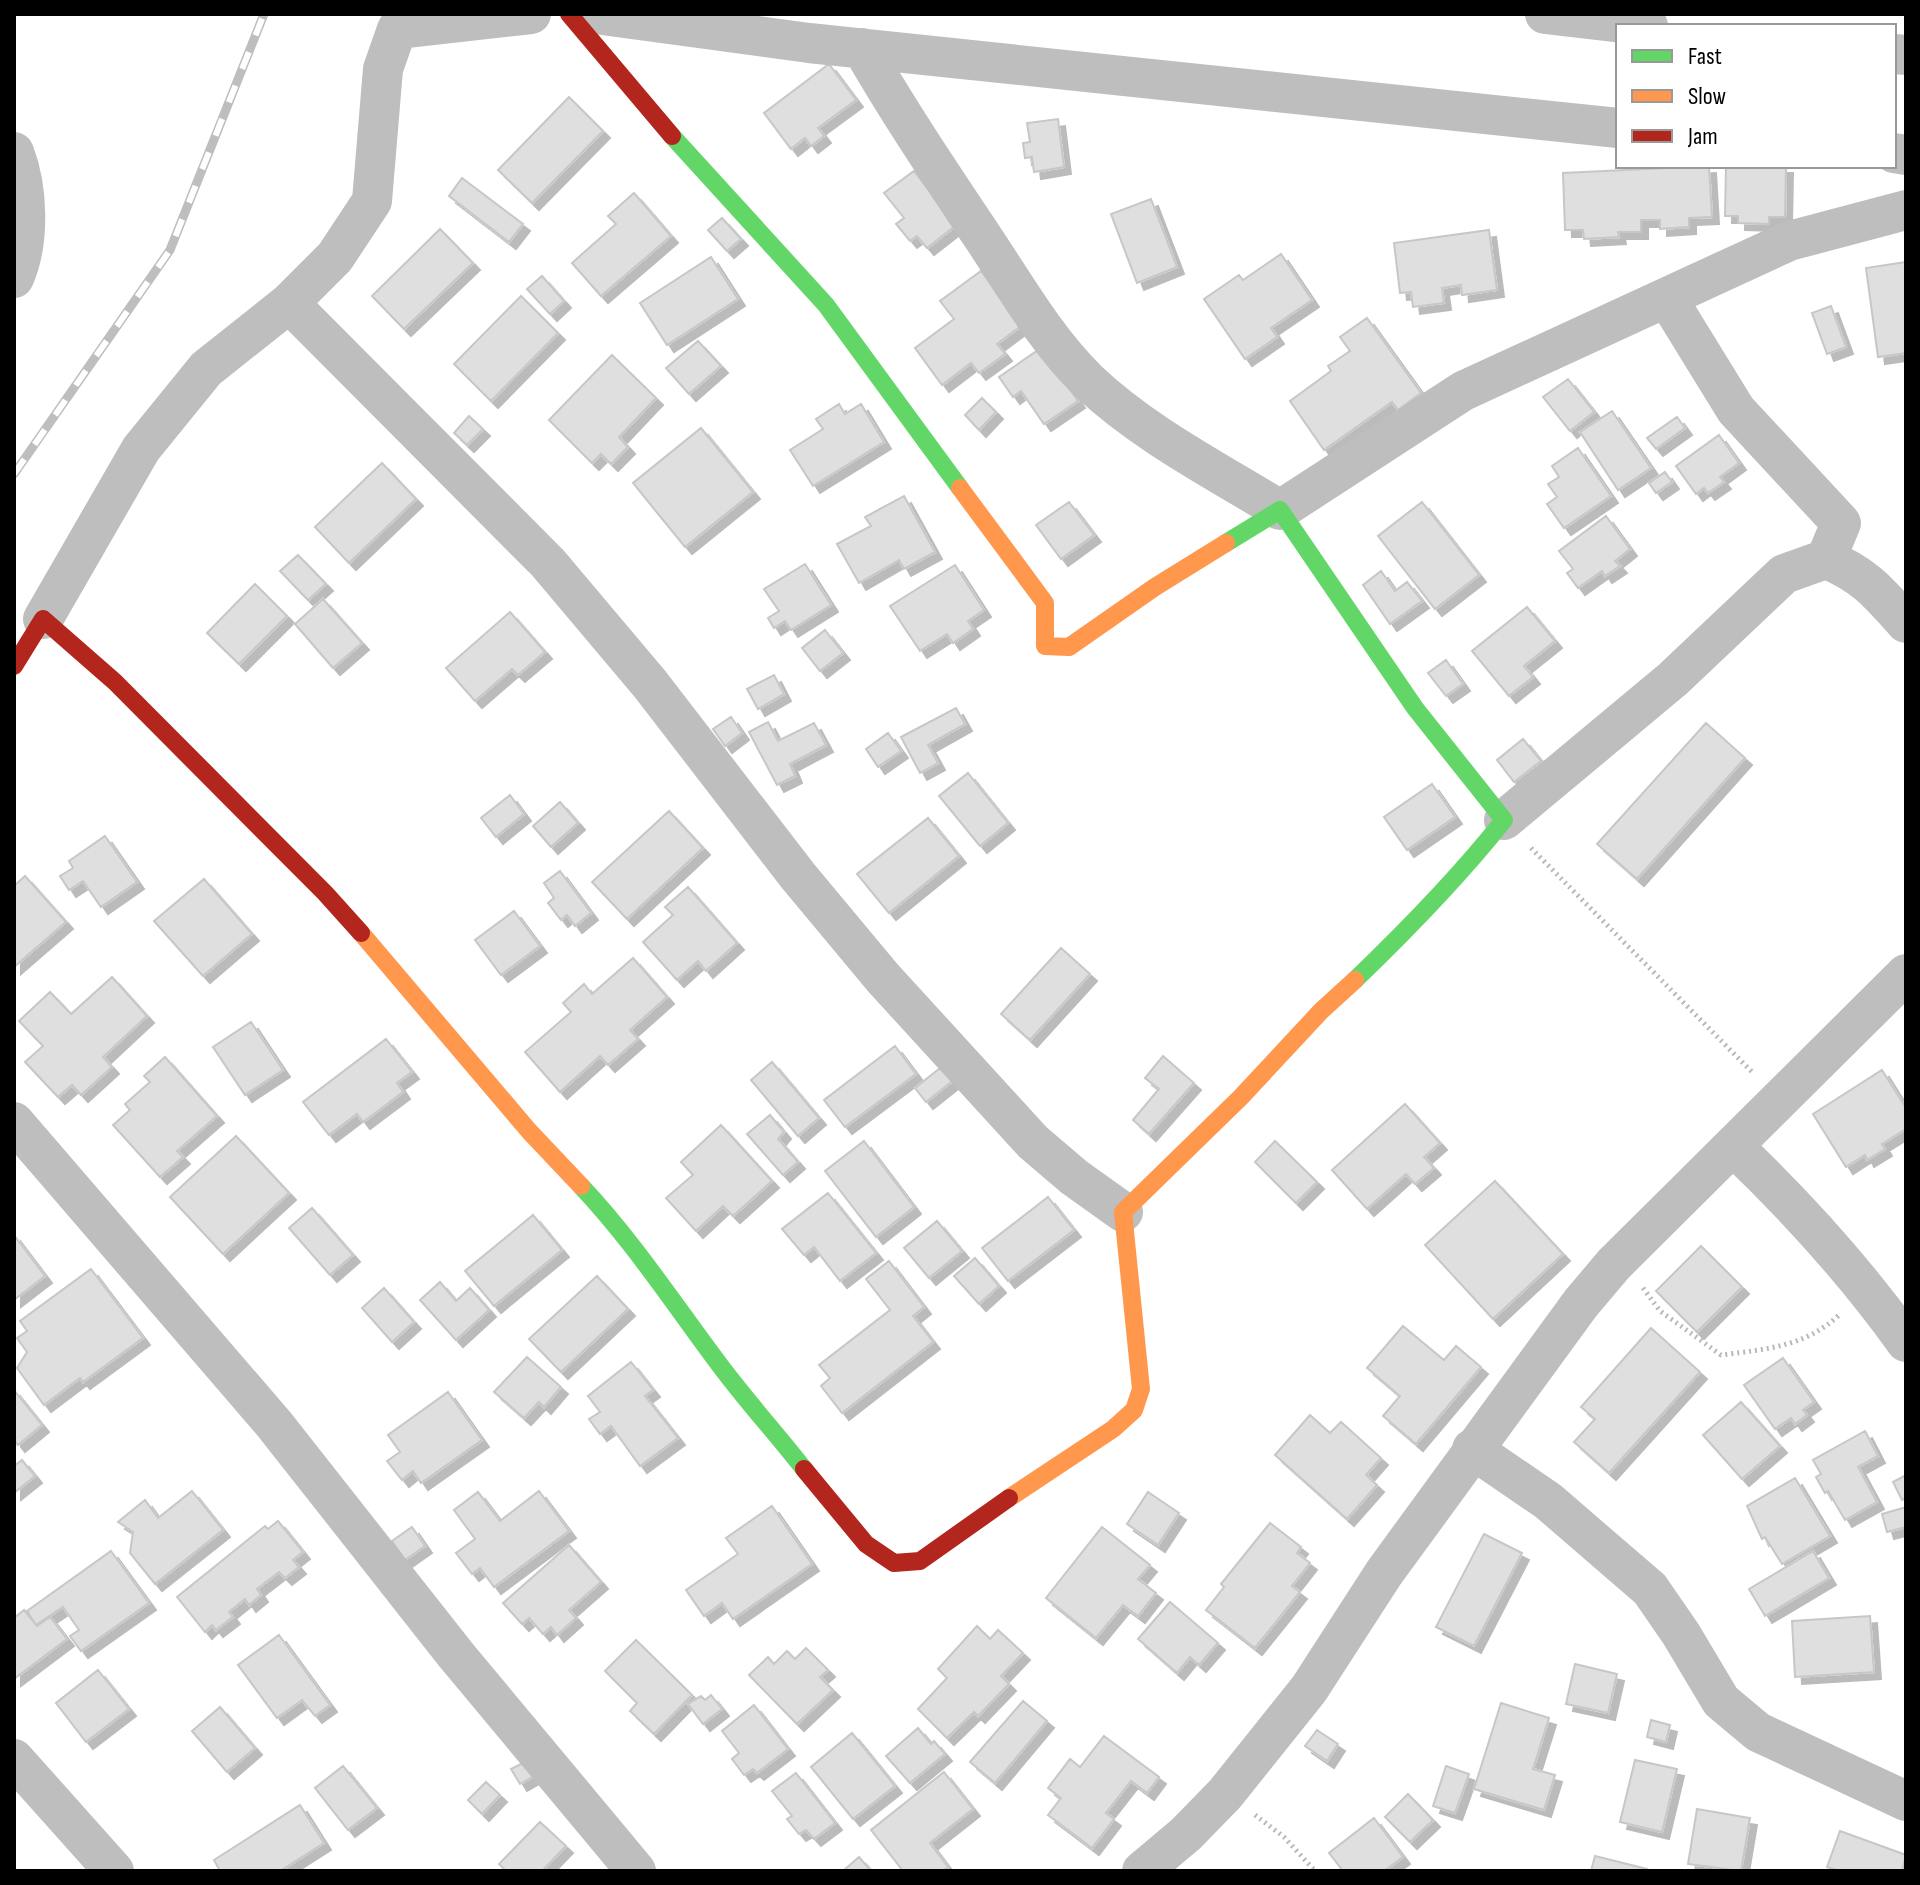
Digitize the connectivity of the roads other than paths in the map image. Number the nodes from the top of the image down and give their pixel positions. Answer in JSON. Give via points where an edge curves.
{"nodes":[{"id":1,"x":531,"y":14,"type":"edge"},
{"id":2,"x":569,"y":14,"type":"edge"},
{"id":3,"x":595,"y":14,"type":"edge"},
{"id":4,"x":1545,"y":14,"type":"edge"},
{"id":5,"x":384,"y":22,"type":"edge"},
{"id":6,"x":1631,"y":24,"type":"edge"},
{"id":7,"x":862,"y":48,"type":"junction"},
{"id":8,"x":1616,"y":128,"type":"edge"},
{"id":9,"x":14,"y":152,"type":"edge"},
{"id":10,"x":1906,"y":210,"type":"edge"},
{"id":11,"x":14,"y":278,"type":"edge"},
{"id":12,"x":1667,"y":298,"type":"junction"},
{"id":13,"x":289,"y":303,"type":"junction"},
{"id":14,"x":1280,"y":510,"type":"junction"},
{"id":15,"x":1826,"y":559,"type":"junction"},
{"id":16,"x":43,"y":619,"type":"junction"},
{"id":17,"x":1906,"y":623,"type":"edge"},
{"id":18,"x":14,"y":666,"type":"edge"},
{"id":19,"x":1504,"y":820,"type":"junction"},
{"id":20,"x":1906,"y":974,"type":"edge"},
{"id":21,"x":14,"y":1122,"type":"edge"},
{"id":22,"x":1733,"y":1146,"type":"junction"},
{"id":23,"x":1123,"y":1212,"type":"junction"},
{"id":24,"x":1906,"y":1342,"type":"edge"},
{"id":25,"x":1472,"y":1449,"type":"junction"},
{"id":26,"x":14,"y":1759,"type":"edge"},
{"id":27,"x":1906,"y":1801,"type":"edge"},
{"id":28,"x":114,"y":1871,"type":"edge"},
{"id":29,"x":636,"y":1871,"type":"edge"},
{"id":30,"x":1142,"y":1871,"type":"edge"}],
"edges":[{"from":1,"to":5,"type":"street"},
{"from":2,"to":14,"type":"street","via":[[826,305],[1045,603],[1045,646],[1069,647]]},
{"from":3,"to":7,"type":"street"},
{"from":4,"to":6,"type":"street"},
{"from":5,"to":13,"type":"street","via":[[372,201],[335,257]]},
{"from":7,"to":8,"type":"street"},
{"from":7,"to":14,"type":"street","via":[[1043,329],[1087,380],[1170,443]]},
{"from":9,"to":11,"type":"street","via":[[25,221]]},
{"from":10,"to":12,"type":"street","via":[[1789,241]]},
{"from":12,"to":14,"type":"street","via":[[1463,391]]},
{"from":12,"to":15,"type":"street","via":[[1736,410],[1841,523]]},
{"from":13,"to":16,"type":"street","via":[[206,369],[141,449]]},
{"from":13,"to":23,"type":"street","via":[[548,563],[650,684],[798,876],[1033,1142]]},
{"from":14,"to":19,"type":"street","via":[[1415,708]]},
{"from":15,"to":17,"type":"street","via":[[1852,570],[1877,590]]},
{"from":15,"to":19,"type":"street","via":[[1784,574],[1673,679]]},
{"from":16,"to":18,"type":"street"},
{"from":16,"to":23,"type":"street","via":[[115,682],[325,893],[599,1205],[718,1363],[866,1544],[894,1563],[920,1561],[1134,1410],[1141,1389]]},
{"from":19,"to":23,"type":"street","via":[[1419,919]]},
{"from":20,"to":22,"type":"street"},
{"from":21,"to":29,"type":"street","via":[[274,1424]]},
{"from":22,"to":24,"type":"street","via":[[1781,1191],[1867,1288]]},
{"from":22,"to":25,"type":"street","via":[[1614,1264]]},
{"from":25,"to":27,"type":"street","via":[[1548,1501],[1650,1589],[1721,1701],[1758,1732]]},
{"from":25,"to":30,"type":"street","via":[[1309,1689],[1225,1794]]},
{"from":26,"to":28,"type":"street"}]}
